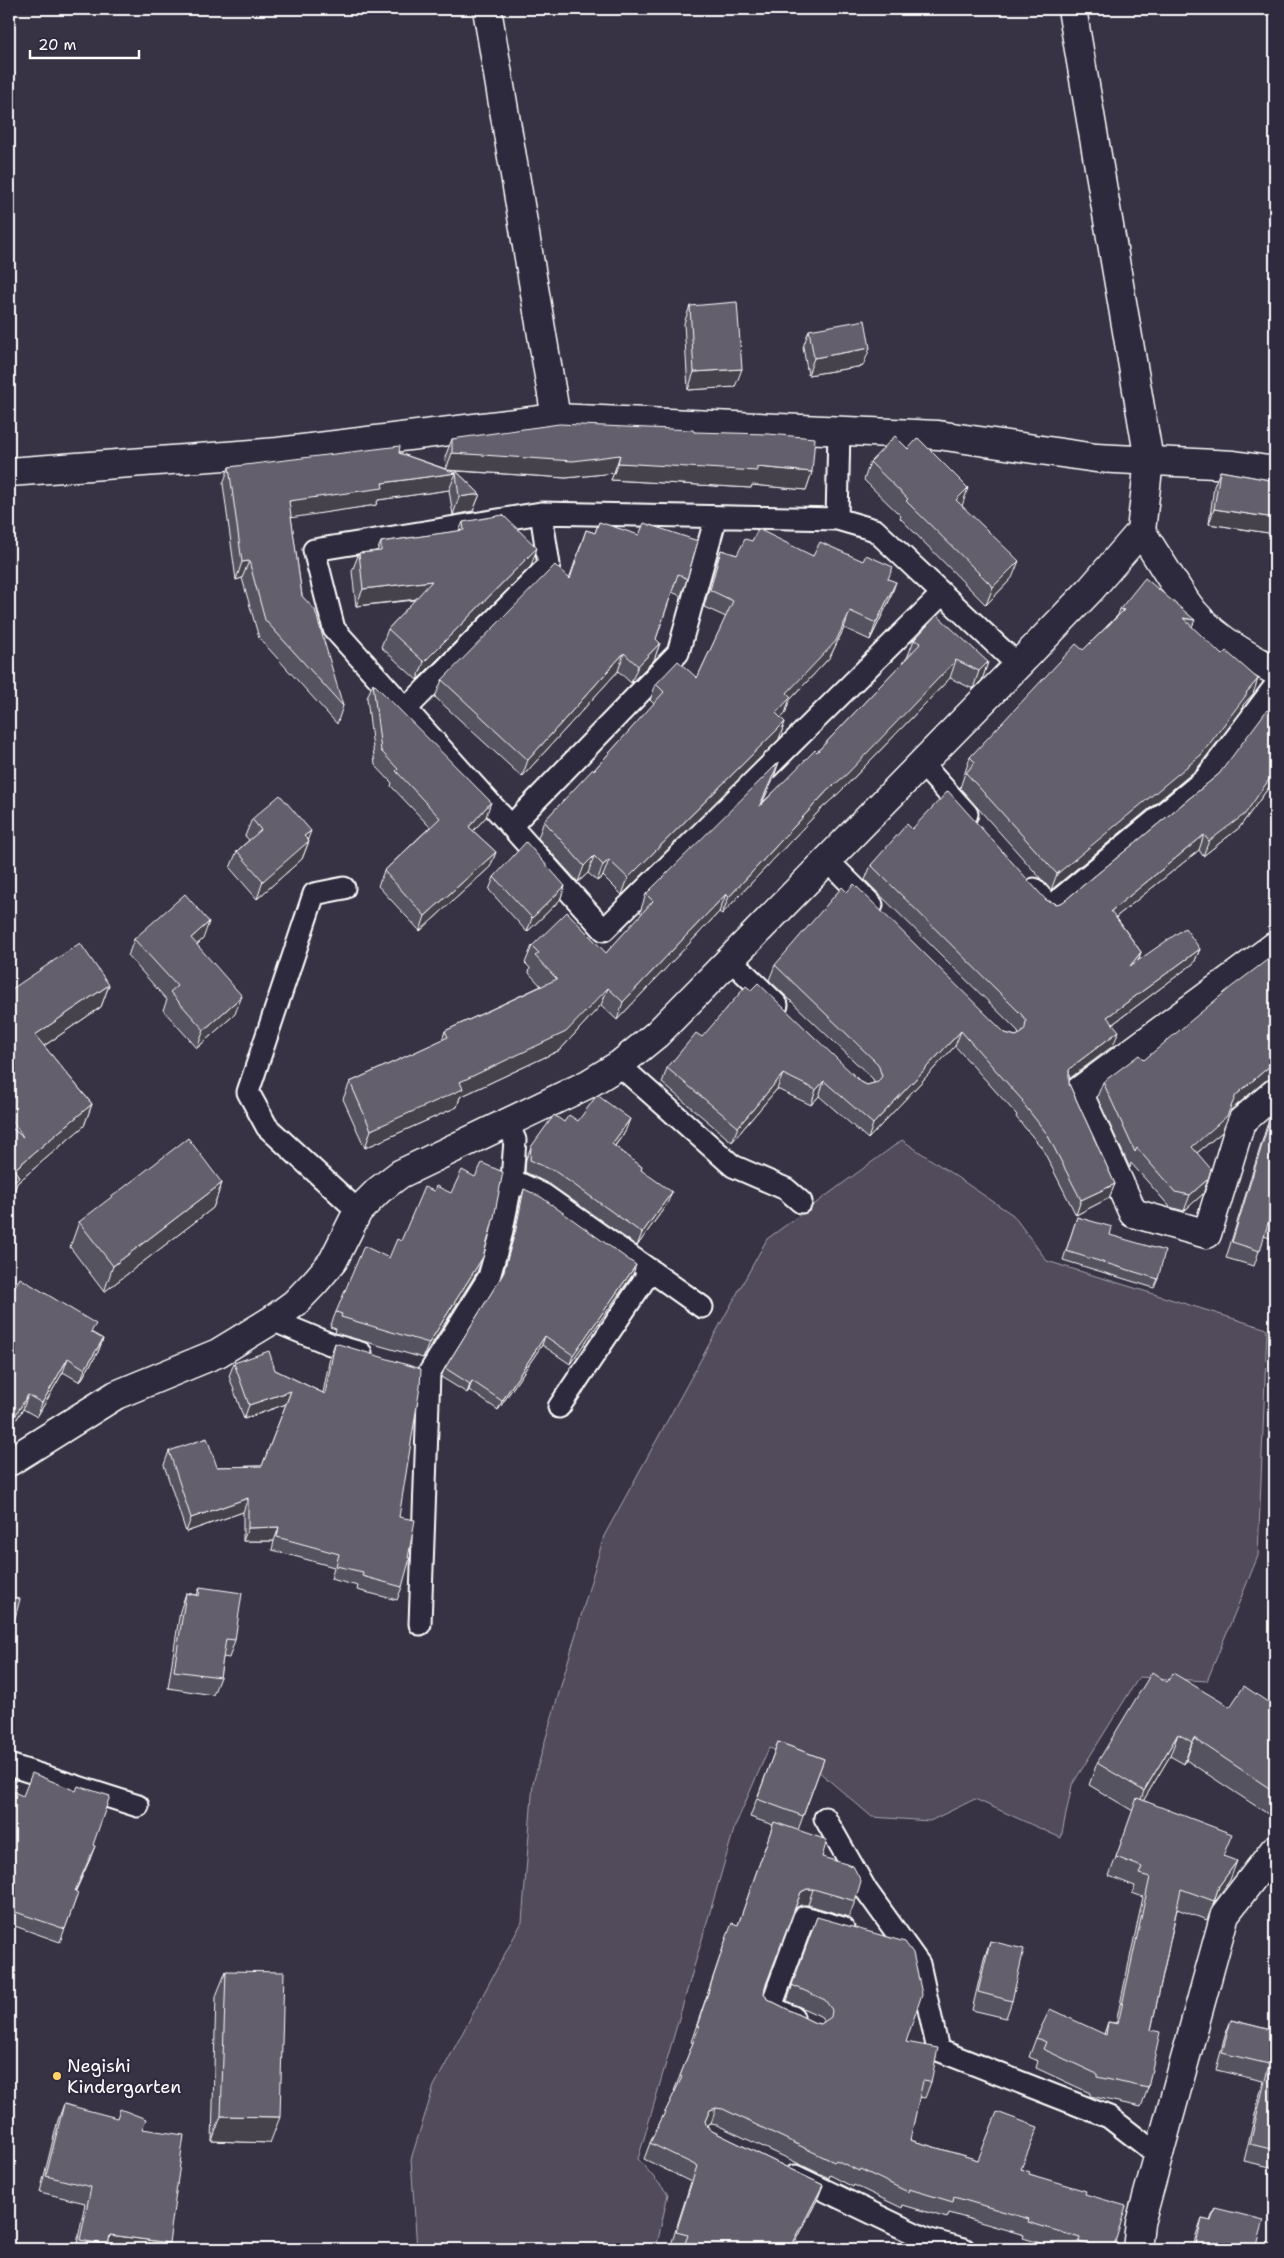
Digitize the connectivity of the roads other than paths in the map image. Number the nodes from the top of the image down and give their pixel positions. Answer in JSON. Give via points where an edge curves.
{"nodes":[{"id":1,"x":487,"y":9,"type":"edge"},
{"id":2,"x":1072,"y":9,"type":"edge"},
{"id":3,"x":556,"y":418,"type":"junction"},
{"id":4,"x":839,"y":430,"type":"junction"},
{"id":5,"x":1149,"y":460,"type":"junction"},
{"id":6,"x":1275,"y":471,"type":"edge"},
{"id":7,"x":9,"y":472,"type":"edge"},
{"id":8,"x":541,"y":513,"type":"junction"},
{"id":9,"x":716,"y":517,"type":"junction"},
{"id":10,"x":838,"y":520,"type":"junction"},
{"id":11,"x":1141,"y":532,"type":"junction"},
{"id":12,"x":941,"y":594,"type":"junction"},
{"id":13,"x":1018,"y":665,"type":"junction"},
{"id":14,"x":1275,"y":671,"type":"edge"},
{"id":15,"x":1275,"y":686,"type":"edge"},
{"id":16,"x":406,"y":709,"type":"junction"},
{"id":17,"x":922,"y":764,"type":"junction"},
{"id":18,"x":510,"y":826,"type":"junction"},
{"id":19,"x":979,"y":828,"type":"edge"},
{"id":20,"x":826,"y":859,"type":"junction"},
{"id":21,"x":1018,"y":871,"type":"edge"},
{"id":22,"x":344,"y":888,"type":"dead end"},
{"id":23,"x":889,"y":921,"type":"edge"},
{"id":24,"x":1275,"y":946,"type":"edge"},
{"id":25,"x":731,"y":960,"type":"junction"},
{"id":26,"x":794,"y":1020,"type":"edge"},
{"id":27,"x":619,"y":1065,"type":"junction"},
{"id":28,"x":1275,"y":1092,"type":"edge"},
{"id":29,"x":508,"y":1124,"type":"junction"},
{"id":30,"x":512,"y":1180,"type":"junction"},
{"id":31,"x":800,"y":1202,"type":"dead end"},
{"id":32,"x":358,"y":1212,"type":"junction"},
{"id":33,"x":651,"y":1270,"type":"junction"},
{"id":34,"x":702,"y":1307,"type":"dead end"},
{"id":35,"x":272,"y":1320,"type":"junction"},
{"id":36,"x":384,"y":1360,"type":"edge"},
{"id":37,"x":560,"y":1407,"type":"dead end"},
{"id":38,"x":9,"y":1462,"type":"edge"},
{"id":39,"x":420,"y":1624,"type":"dead end"},
{"id":40,"x":9,"y":1765,"type":"edge"},
{"id":41,"x":138,"y":1806,"type":"dead end"},
{"id":42,"x":825,"y":1818,"type":"dead end"},
{"id":43,"x":1275,"y":1849,"type":"edge"},
{"id":44,"x":906,"y":1946,"type":"junction"},
{"id":45,"x":814,"y":2027,"type":"edge"},
{"id":46,"x":1158,"y":2155,"type":"junction"},
{"id":47,"x":775,"y":2166,"type":"edge"},
{"id":48,"x":964,"y":2249,"type":"edge"},
{"id":49,"x":1138,"y":2249,"type":"edge"}],
"edges":[{"from":1,"to":3,"type":"street"},
{"from":2,"to":5,"type":"street"},
{"from":3,"to":4,"type":"street"},
{"from":3,"to":7,"type":"street","via":[[278,452]]},
{"from":4,"to":5,"type":"street","via":[[938,435],[1096,458]]},
{"from":4,"to":10,"type":"lane"},
{"from":5,"to":6,"type":"street"},
{"from":5,"to":11,"type":"street"},
{"from":8,"to":9,"type":"lane"},
{"from":8,"to":16,"type":"lane","via":[[549,565]]},
{"from":8,"to":16,"type":"lane","via":[[314,550],[334,629]]},
{"from":9,"to":10,"type":"lane"},
{"from":9,"to":18,"type":"lane","via":[[678,653]]},
{"from":10,"to":12,"type":"lane","via":[[875,530]]},
{"from":11,"to":13,"type":"street"},
{"from":11,"to":14,"type":"street","via":[[1186,602],[1211,632]]},
{"from":12,"to":13,"type":"lane"},
{"from":12,"to":18,"type":"lane","via":[[604,930]]},
{"from":13,"to":17,"type":"street"},
{"from":15,"to":21,"type":"lane","via":[[1205,779],[1050,907]]},
{"from":16,"to":18,"type":"lane"},
{"from":17,"to":19,"type":"lane"},
{"from":17,"to":20,"type":"street"},
{"from":20,"to":23,"type":"lane"},
{"from":20,"to":25,"type":"street"},
{"from":22,"to":32,"type":"lane","via":[[314,894],[248,1092],[267,1126]]},
{"from":24,"to":28,"type":"street","via":[[1078,1092],[1133,1213],[1207,1234],[1241,1122]]},
{"from":25,"to":26,"type":"lane"},
{"from":25,"to":27,"type":"street","via":[[657,1034]]},
{"from":27,"to":29,"type":"street"},
{"from":27,"to":31,"type":"lane","via":[[733,1166],[786,1189]]},
{"from":29,"to":30,"type":"lane","via":[[515,1140]]},
{"from":29,"to":32,"type":"street","via":[[400,1174]]},
{"from":30,"to":33,"type":"lane","via":[[544,1194]]},
{"from":30,"to":39,"type":"lane","via":[[489,1277],[420,1370]]},
{"from":32,"to":35,"type":"street","via":[[333,1261],[295,1303]]},
{"from":33,"to":34,"type":"lane"},
{"from":33,"to":37,"type":"lane"},
{"from":35,"to":36,"type":"lane","via":[[330,1344]]},
{"from":35,"to":38,"type":"street","via":[[218,1354],[116,1395]]},
{"from":40,"to":41,"type":"lane"},
{"from":42,"to":44,"type":"lane","via":[[866,1890]]},
{"from":43,"to":46,"type":"street","via":[[1225,1914]]},
{"from":44,"to":45,"type":"lane","via":[[804,1917],[771,2007]]},
{"from":44,"to":46,"type":"lane","via":[[919,1964],[938,2050],[1109,2117]]},
{"from":46,"to":49,"type":"street","via":[[1140,2223]]},
{"from":47,"to":48,"type":"lane","via":[[926,2239]]}]}
